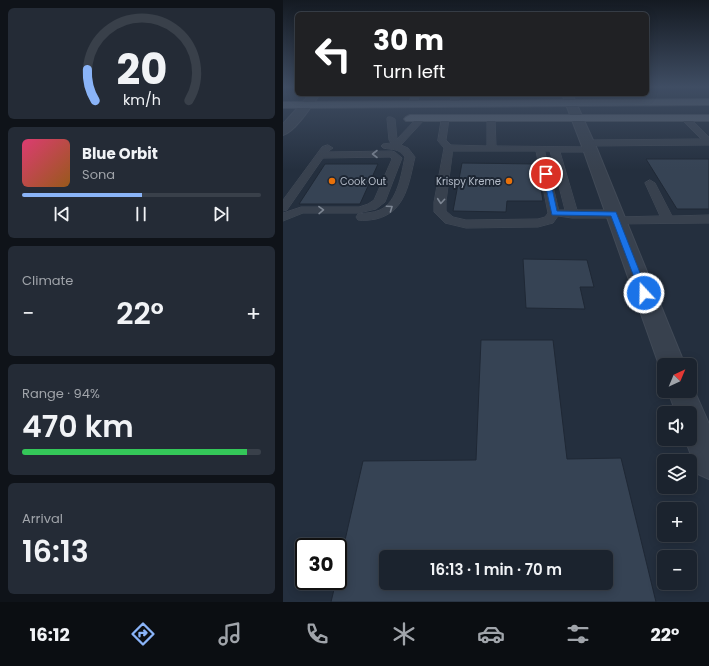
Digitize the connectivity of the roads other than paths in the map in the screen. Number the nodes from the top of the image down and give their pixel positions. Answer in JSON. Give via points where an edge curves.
{"nodes":[{"id":1,"x":576,"y":114,"type":"edge"},
{"id":2,"x":686,"y":118,"type":"junction"},
{"id":3,"x":709,"y":118,"type":"edge"},
{"id":4,"x":421,"y":119,"type":"junction"},
{"id":5,"x":445,"y":119,"type":"junction"},
{"id":6,"x":491,"y":119,"type":"junction"},
{"id":7,"x":578,"y":119,"type":"junction"},
{"id":8,"x":289,"y":120,"type":"edge"},
{"id":9,"x":309,"y":120,"type":"dead end"},
{"id":10,"x":376,"y":120,"type":"dead end"},
{"id":11,"x":391,"y":120,"type":"junction"},
{"id":12,"x":283,"y":131,"type":"edge"},
{"id":13,"x":709,"y":142,"type":"edge"},
{"id":14,"x":395,"y":145,"type":"junction"},
{"id":15,"x":589,"y":146,"type":"junction"},
{"id":16,"x":449,"y":148,"type":"junction"},
{"id":17,"x":492,"y":148,"type":"junction"},
{"id":18,"x":540,"y":148,"type":"junction"},
{"id":19,"x":554,"y":148,"type":"junction"},
{"id":20,"x":321,"y":155,"type":"junction"},
{"id":21,"x":649,"y":183,"type":"dead end"},
{"id":22,"x":283,"y":208,"type":"edge"},
{"id":23,"x":554,"y":213,"type":"junction"},
{"id":24,"x":572,"y":214,"type":"junction"},
{"id":25,"x":615,"y":217,"type":"junction"},
{"id":26,"x":283,"y":218,"type":"edge"},
{"id":27,"x":667,"y":219,"type":"junction"},
{"id":28,"x":709,"y":219,"type":"edge"},
{"id":29,"x":669,"y":358,"type":"edge"},
{"id":30,"x":685,"y":398,"type":"edge"},
{"id":31,"x":709,"y":463,"type":"edge"}],
"edges":[{"from":1,"to":7,"type":"street"},
{"from":2,"to":3,"type":"main road"},
{"from":2,"to":7,"type":"main road"},
{"from":2,"to":13,"type":"lane"},
{"from":4,"to":5,"type":"main road"},
{"from":4,"to":11,"type":"main road"},
{"from":4,"to":14,"type":"lane"},
{"from":5,"to":6,"type":"main road"},
{"from":5,"to":16,"type":"lane","via":[[442,141]]},
{"from":6,"to":7,"type":"main road"},
{"from":6,"to":17,"type":"lane"},
{"from":7,"to":15,"type":"street"},
{"from":8,"to":9,"type":"main road"},
{"from":8,"to":12,"type":"street"},
{"from":10,"to":11,"type":"main road"},
{"from":11,"to":14,"type":"lane"},
{"from":13,"to":15,"type":"lane"},
{"from":14,"to":20,"type":"lane","via":[[337,146],[325,149]]},
{"from":26,"to":14,"type":"lane","one_way":true,"via":[[365,217],[380,214],[391,208],[399,200],[410,157],[405,150]]},
{"from":15,"to":19,"type":"lane"},
{"from":15,"to":25,"type":"street"},
{"from":16,"to":17,"type":"lane"},
{"from":16,"to":23,"type":"lane","one_way":true,"via":[[440,202],[440,212],[449,220],[466,224],[538,223],[549,220]]},
{"from":17,"to":18,"type":"lane"},
{"from":18,"to":19,"type":"lane"},
{"from":18,"to":23,"type":"lane"},
{"from":19,"to":24,"type":"lane"},
{"from":20,"to":22,"type":"lane"},
{"from":26,"to":20,"type":"lane","one_way":true,"via":[[301,210],[359,210],[372,207],[379,202],[397,158],[392,154]]},
{"from":21,"to":27,"type":"lane"},
{"from":23,"to":24,"type":"lane"},
{"from":24,"to":25,"type":"lane"},
{"from":25,"to":27,"type":"lane"},
{"from":25,"to":29,"type":"street"},
{"from":27,"to":28,"type":"lane"},
{"from":30,"to":31,"type":"street"}]}
